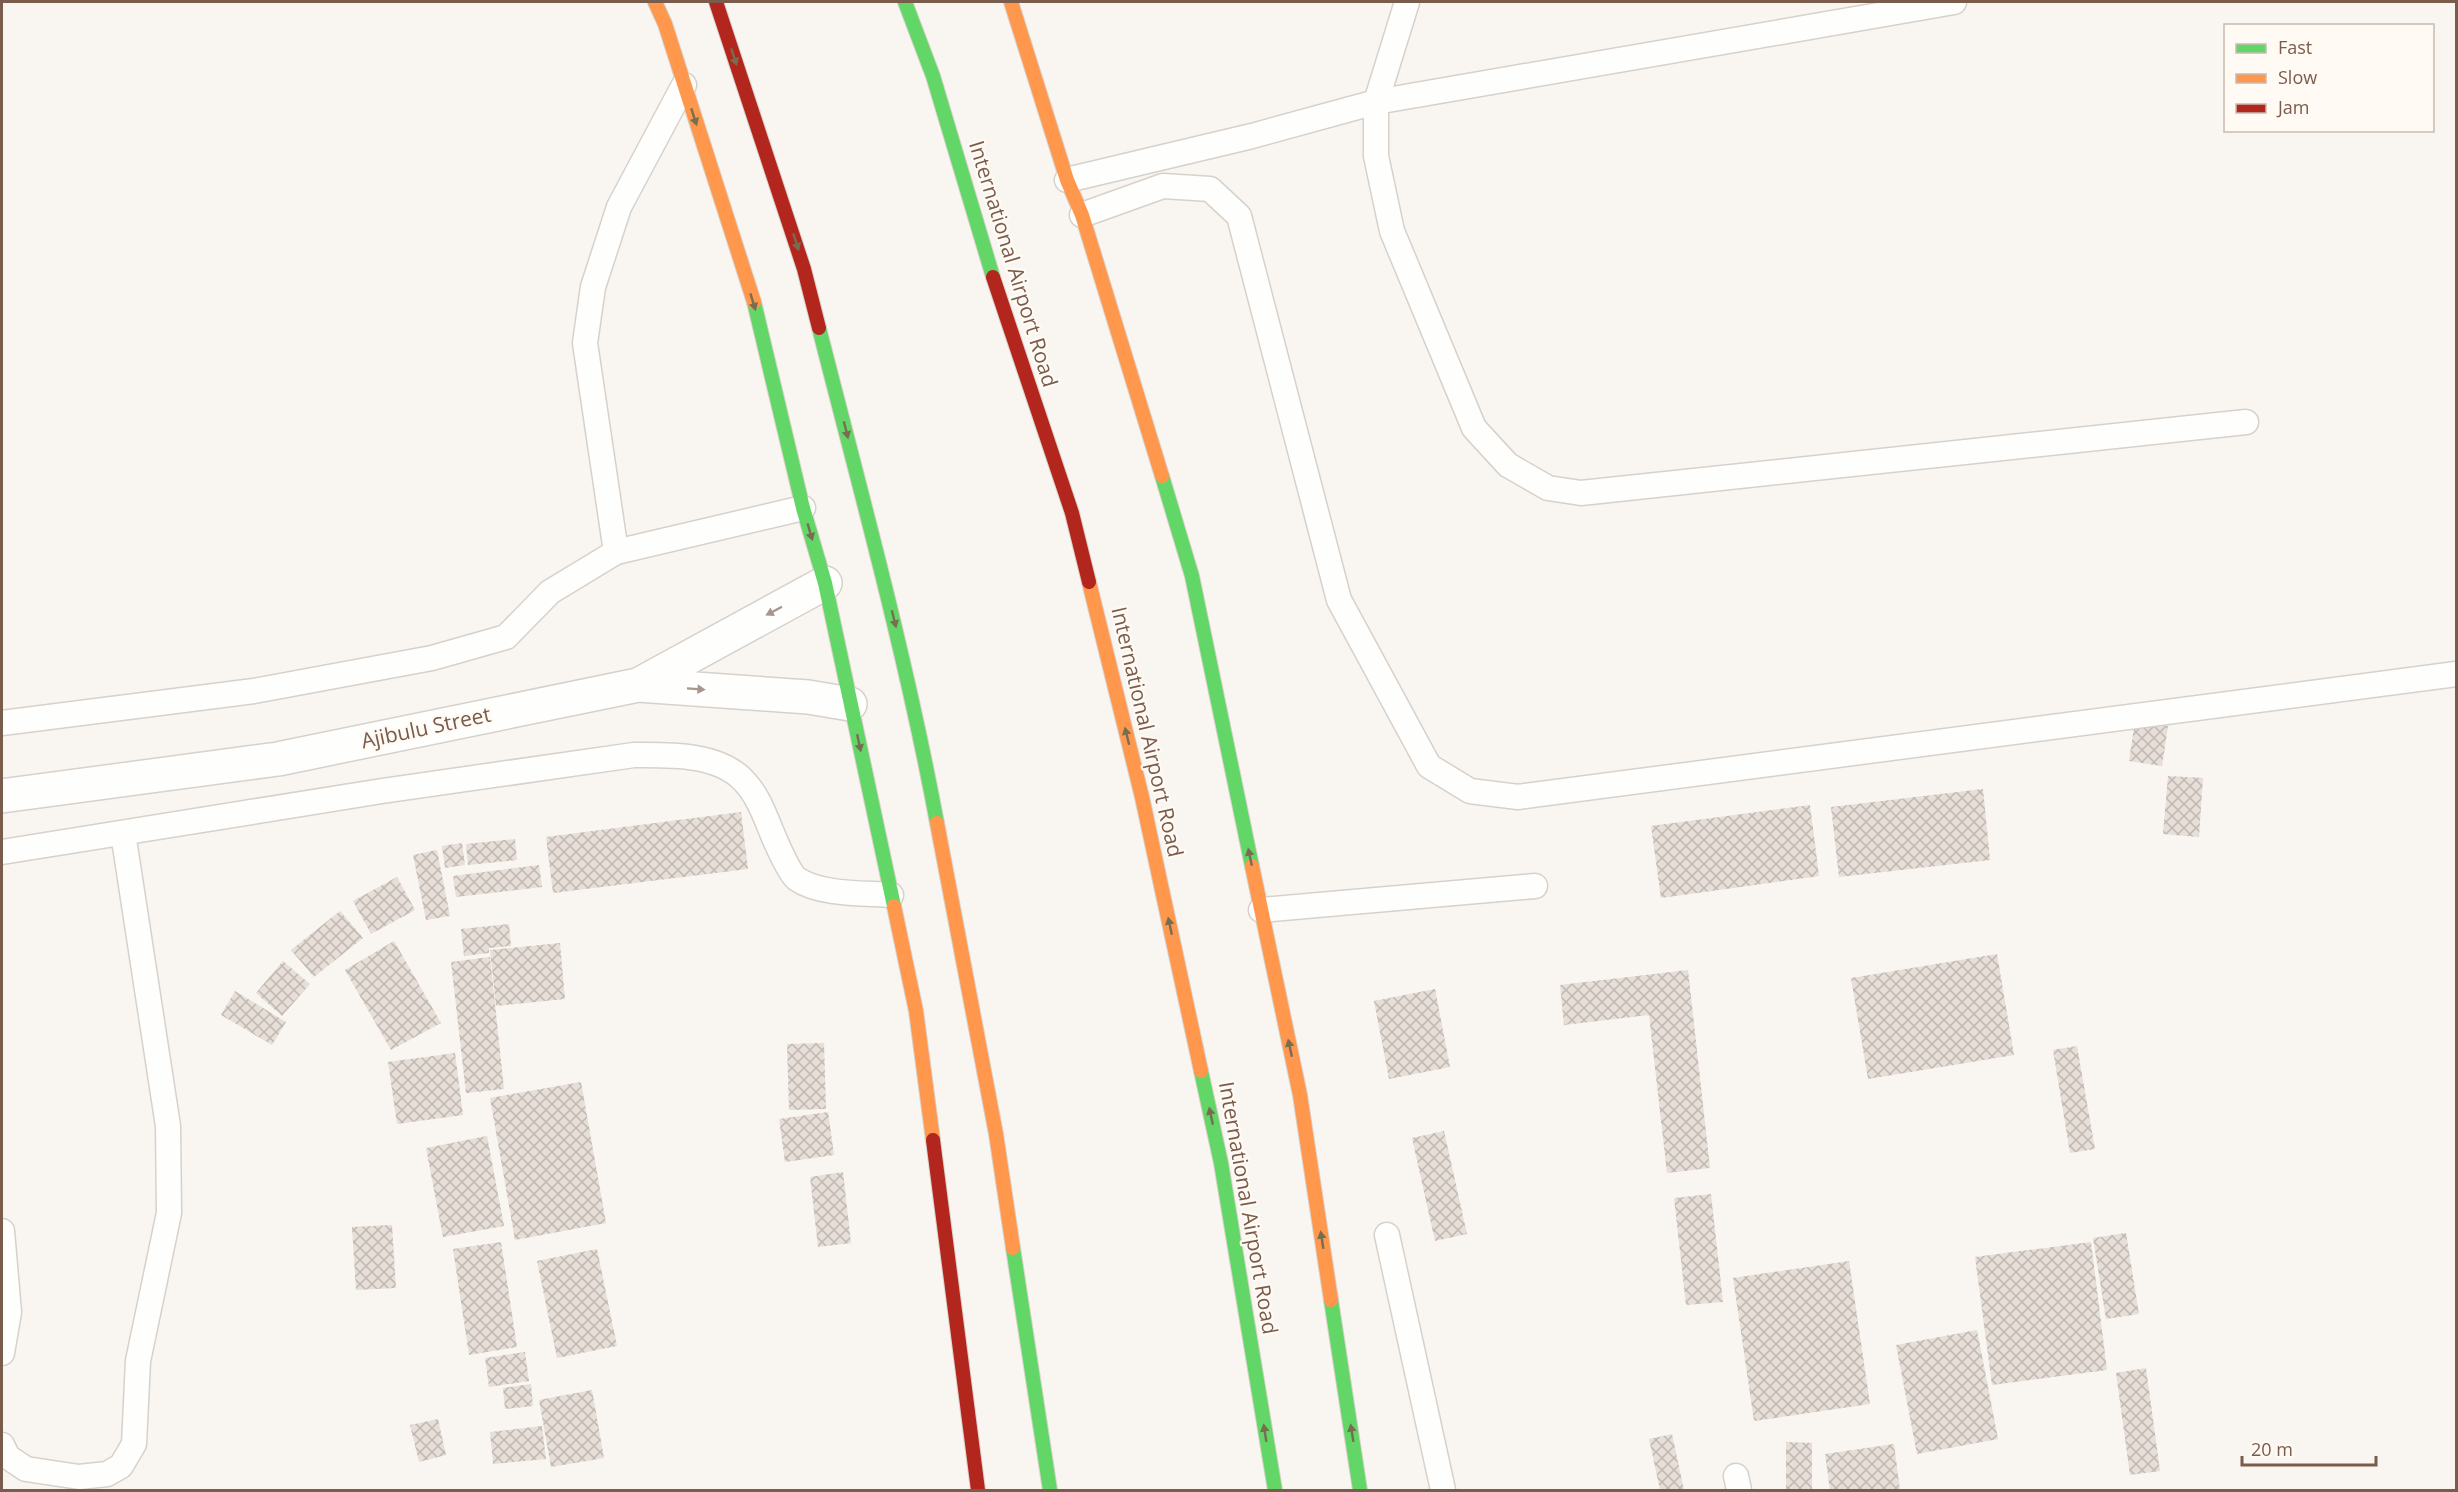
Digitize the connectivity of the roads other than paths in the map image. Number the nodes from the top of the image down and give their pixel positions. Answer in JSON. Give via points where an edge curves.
{"nodes":[{"id":1,"x":655,"y":2,"type":"edge"},
{"id":2,"x":716,"y":2,"type":"edge"},
{"id":3,"x":905,"y":2,"type":"edge"},
{"id":4,"x":1011,"y":2,"type":"edge"},
{"id":5,"x":1407,"y":2,"type":"edge"},
{"id":6,"x":1954,"y":2,"type":"edge"},
{"id":7,"x":684,"y":85,"type":"junction"},
{"id":8,"x":1376,"y":102,"type":"junction"},
{"id":9,"x":1067,"y":180,"type":"junction"},
{"id":10,"x":1082,"y":215,"type":"junction"},
{"id":11,"x":2246,"y":422,"type":"dead end"},
{"id":12,"x":803,"y":508,"type":"junction"},
{"id":13,"x":616,"y":552,"type":"junction"},
{"id":14,"x":825,"y":583,"type":"junction"},
{"id":15,"x":2457,"y":674,"type":"edge"},
{"id":16,"x":638,"y":685,"type":"junction"},
{"id":17,"x":850,"y":704,"type":"junction"},
{"id":18,"x":2,"y":723,"type":"edge"},
{"id":19,"x":2,"y":796,"type":"edge"},
{"id":20,"x":123,"y":833,"type":"junction"},
{"id":21,"x":2,"y":852,"type":"edge"},
{"id":22,"x":1535,"y":886,"type":"dead end"},
{"id":23,"x":891,"y":895,"type":"junction"},
{"id":24,"x":1261,"y":910,"type":"junction"},
{"id":25,"x":2,"y":1231,"type":"edge"},
{"id":26,"x":1387,"y":1235,"type":"dead end"},
{"id":27,"x":2,"y":1353,"type":"edge"},
{"id":28,"x":2,"y":1445,"type":"edge"},
{"id":29,"x":978,"y":1491,"type":"edge"},
{"id":30,"x":1050,"y":1491,"type":"edge"},
{"id":31,"x":1275,"y":1491,"type":"edge"},
{"id":32,"x":1360,"y":1491,"type":"edge"},
{"id":33,"x":1443,"y":1491,"type":"edge"}],
"edges":[{"from":1,"to":7,"type":"main road"},
{"from":2,"to":30,"type":"main road","one_way":true,"via":[[804,269],[897,630],[996,1134]]},
{"from":31,"to":3,"type":"main road","name":"International Airport Road","one_way":true,"via":[[1221,1163],[1142,797],[1078,536],[999,297],[933,76]]},
{"from":4,"to":9,"type":"main road"},
{"from":5,"to":8,"type":"lane"},
{"from":6,"to":8,"type":"lane"},
{"from":7,"to":12,"type":"main road","one_way":true,"via":[[756,309]]},
{"from":7,"to":13,"type":"lane","via":[[619,207],[593,287],[585,343]]},
{"from":8,"to":9,"type":"lane"},
{"from":8,"to":11,"type":"lane","via":[[1376,156],[1392,231],[1474,428],[1508,465],[1548,488],[1581,493]]},
{"from":9,"to":10,"type":"main road"},
{"from":10,"to":15,"type":"lane","via":[[1163,186],[1210,189],[1239,216],[1339,600],[1429,766],[1470,791],[1518,797]]},
{"from":24,"to":10,"type":"main road","one_way":true,"via":[[1192,576]]},
{"from":12,"to":13,"type":"lane"},
{"from":12,"to":14,"type":"main road","one_way":true},
{"from":13,"to":18,"type":"lane","via":[[550,592],[506,637],[432,658],[254,691]]},
{"from":14,"to":16,"type":"street","name":"Ajibulu Street","one_way":true},
{"from":14,"to":17,"type":"main road"},
{"from":16,"to":17,"type":"street","one_way":true,"via":[[808,697]]},
{"from":16,"to":19,"type":"street","name":"Ajibulu Street","via":[[278,759]]},
{"from":17,"to":23,"type":"main road","one_way":true},
{"from":20,"to":21,"type":"lane"},
{"from":20,"to":23,"type":"lane","via":[[634,755],[675,755],[719,764],[742,779],[760,803],[796,879],[819,889]]},
{"from":20,"to":28,"type":"lane","via":[[168,1126],[169,1213],[138,1361],[134,1444],[121,1466],[107,1474],[79,1477],[26,1469],[8,1457]]},
{"from":22,"to":24,"type":"lane"},
{"from":23,"to":29,"type":"main road","via":[[916,1011]]},
{"from":32,"to":24,"type":"main road","one_way":true,"via":[[1300,1095]]},
{"from":25,"to":27,"type":"lane","via":[[9,1312]]},
{"from":26,"to":33,"type":"lane"}]}
